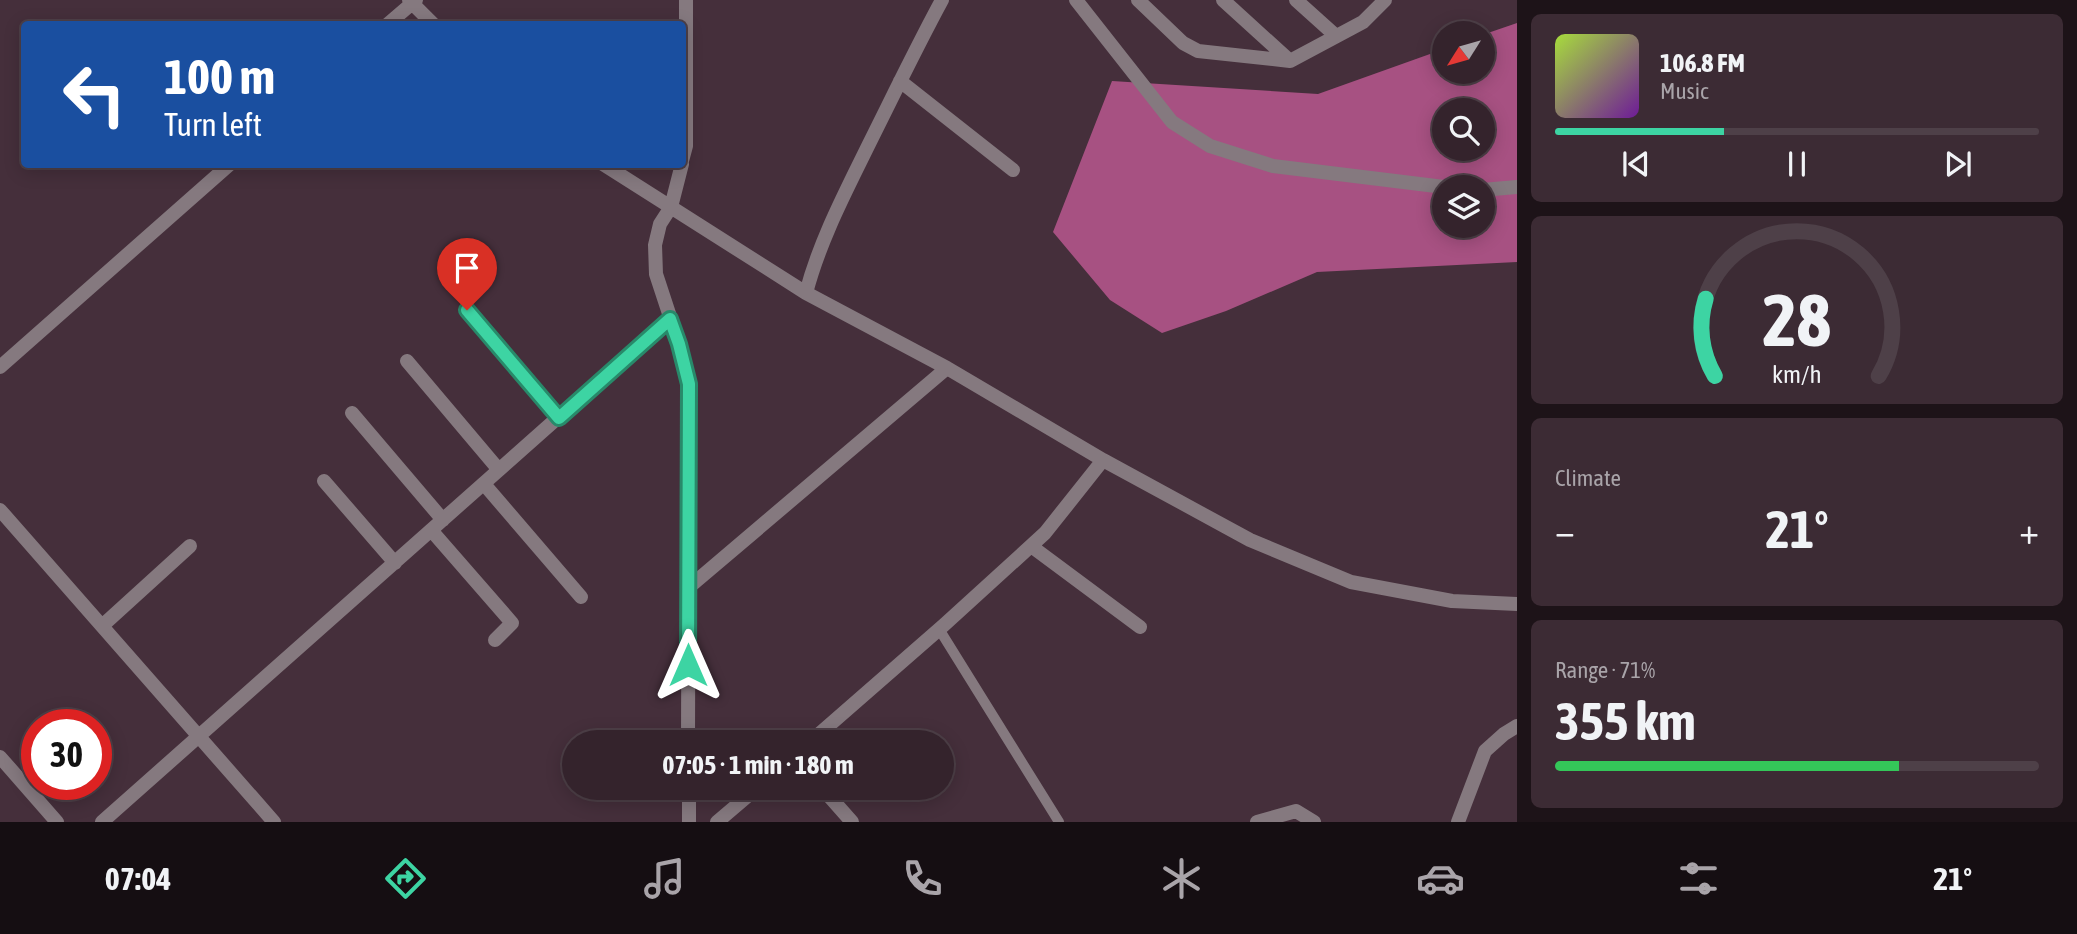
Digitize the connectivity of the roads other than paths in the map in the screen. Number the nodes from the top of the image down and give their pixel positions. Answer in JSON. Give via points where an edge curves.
{"nodes":[{"id":1,"x":686,"y":0,"type":"edge"},
{"id":2,"x":942,"y":0,"type":"edge"},
{"id":3,"x":1076,"y":0,"type":"edge"},
{"id":4,"x":1138,"y":0,"type":"edge"},
{"id":5,"x":1223,"y":0,"type":"edge"},
{"id":6,"x":1296,"y":0,"type":"edge"},
{"id":7,"x":1384,"y":0,"type":"edge"},
{"id":8,"x":413,"y":1,"type":"edge"},
{"id":9,"x":391,"y":21,"type":"edge"},
{"id":10,"x":430,"y":21,"type":"edge"},
{"id":11,"x":1336,"y":36,"type":"junction"},
{"id":12,"x":1290,"y":61,"type":"junction"},
{"id":13,"x":900,"y":81,"type":"junction"},
{"id":14,"x":686,"y":149,"type":"edge"},
{"id":15,"x":225,"y":168,"type":"edge"},
{"id":16,"x":609,"y":168,"type":"edge"},
{"id":17,"x":681,"y":168,"type":"edge"},
{"id":18,"x":1013,"y":170,"type":"dead end"},
{"id":19,"x":1432,"y":186,"type":"edge"},
{"id":20,"x":1517,"y":187,"type":"edge"},
{"id":21,"x":1495,"y":189,"type":"edge"},
{"id":22,"x":671,"y":207,"type":"junction"},
{"id":23,"x":806,"y":293,"type":"junction"},
{"id":24,"x":467,"y":310,"type":"dead end"},
{"id":25,"x":670,"y":319,"type":"junction"},
{"id":26,"x":407,"y":361,"type":"dead end"},
{"id":27,"x":0,"y":367,"type":"edge"},
{"id":28,"x":947,"y":369,"type":"junction"},
{"id":29,"x":352,"y":413,"type":"dead end"},
{"id":30,"x":559,"y":418,"type":"junction"},
{"id":31,"x":1103,"y":460,"type":"junction"},
{"id":32,"x":499,"y":470,"type":"junction"},
{"id":33,"x":324,"y":481,"type":"dead end"},
{"id":34,"x":484,"y":484,"type":"junction"},
{"id":35,"x":0,"y":510,"type":"edge"},
{"id":36,"x":443,"y":520,"type":"junction"},
{"id":37,"x":431,"y":530,"type":"junction"},
{"id":38,"x":190,"y":546,"type":"dead end"},
{"id":39,"x":1031,"y":546,"type":"junction"},
{"id":40,"x":394,"y":563,"type":"junction"},
{"id":41,"x":688,"y":588,"type":"junction"},
{"id":42,"x":581,"y":597,"type":"dead end"},
{"id":43,"x":1517,"y":604,"type":"edge"},
{"id":44,"x":102,"y":626,"type":"junction"},
{"id":45,"x":1140,"y":627,"type":"dead end"},
{"id":46,"x":939,"y":629,"type":"junction"},
{"id":47,"x":495,"y":640,"type":"dead end"},
{"id":48,"x":1517,"y":726,"type":"edge"},
{"id":49,"x":688,"y":730,"type":"edge"},
{"id":50,"x":824,"y":730,"type":"edge"},
{"id":51,"x":199,"y":736,"type":"junction"},
{"id":52,"x":0,"y":757,"type":"edge"},
{"id":53,"x":689,"y":800,"type":"edge"},
{"id":54,"x":743,"y":800,"type":"edge"},
{"id":55,"x":832,"y":800,"type":"edge"},
{"id":56,"x":57,"y":822,"type":"edge"},
{"id":57,"x":102,"y":822,"type":"edge"},
{"id":58,"x":274,"y":822,"type":"edge"},
{"id":59,"x":689,"y":822,"type":"edge"},
{"id":60,"x":717,"y":822,"type":"edge"},
{"id":61,"x":852,"y":822,"type":"edge"},
{"id":62,"x":1059,"y":822,"type":"edge"},
{"id":63,"x":1257,"y":822,"type":"edge"},
{"id":64,"x":1314,"y":822,"type":"edge"},
{"id":65,"x":1458,"y":822,"type":"edge"}],
"edges":[{"from":1,"to":14,"type":"street"},
{"from":2,"to":13,"type":"street"},
{"from":3,"to":19,"type":"street","via":[[1171,122],[1210,146],[1273,166]]},
{"from":4,"to":12,"type":"street","via":[[1183,43],[1198,51]]},
{"from":5,"to":12,"type":"street"},
{"from":6,"to":11,"type":"street"},
{"from":7,"to":11,"type":"street","via":[[1363,22]]},
{"from":8,"to":9,"type":"street"},
{"from":8,"to":10,"type":"street"},
{"from":11,"to":12,"type":"street"},
{"from":13,"to":18,"type":"street"},
{"from":13,"to":23,"type":"street","via":[[821,244]]},
{"from":15,"to":27,"type":"street"},
{"from":16,"to":22,"type":"street"},
{"from":17,"to":22,"type":"street"},
{"from":20,"to":21,"type":"street"},
{"from":22,"to":23,"type":"street"},
{"from":22,"to":25,"type":"street","via":[[654,245],[656,274]]},
{"from":23,"to":28,"type":"street"},
{"from":24,"to":30,"type":"street"},
{"from":25,"to":30,"type":"street"},
{"from":25,"to":41,"type":"street","via":[[689,384]]},
{"from":26,"to":32,"type":"street"},
{"from":28,"to":31,"type":"street"},
{"from":28,"to":41,"type":"street"},
{"from":29,"to":36,"type":"street"},
{"from":30,"to":32,"type":"street"},
{"from":31,"to":39,"type":"street"},
{"from":31,"to":43,"type":"street","via":[[1250,540],[1351,582],[1452,601]]},
{"from":32,"to":34,"type":"street"},
{"from":33,"to":40,"type":"street"},
{"from":34,"to":36,"type":"street"},
{"from":34,"to":42,"type":"street"},
{"from":35,"to":44,"type":"street"},
{"from":36,"to":37,"type":"street"},
{"from":37,"to":40,"type":"street"},
{"from":37,"to":47,"type":"street","via":[[512,624]]},
{"from":38,"to":44,"type":"street"},
{"from":39,"to":45,"type":"street"},
{"from":39,"to":46,"type":"street"},
{"from":40,"to":51,"type":"street"},
{"from":41,"to":49,"type":"street"},
{"from":44,"to":51,"type":"street"},
{"from":46,"to":50,"type":"street"},
{"from":46,"to":62,"type":"lane"},
{"from":48,"to":65,"type":"street","via":[[1485,751]]},
{"from":51,"to":57,"type":"street"},
{"from":51,"to":58,"type":"street"},
{"from":52,"to":56,"type":"street"},
{"from":53,"to":59,"type":"street"},
{"from":54,"to":60,"type":"street"},
{"from":55,"to":61,"type":"street"},
{"from":63,"to":64,"type":"street","via":[[1296,811]]}]}
